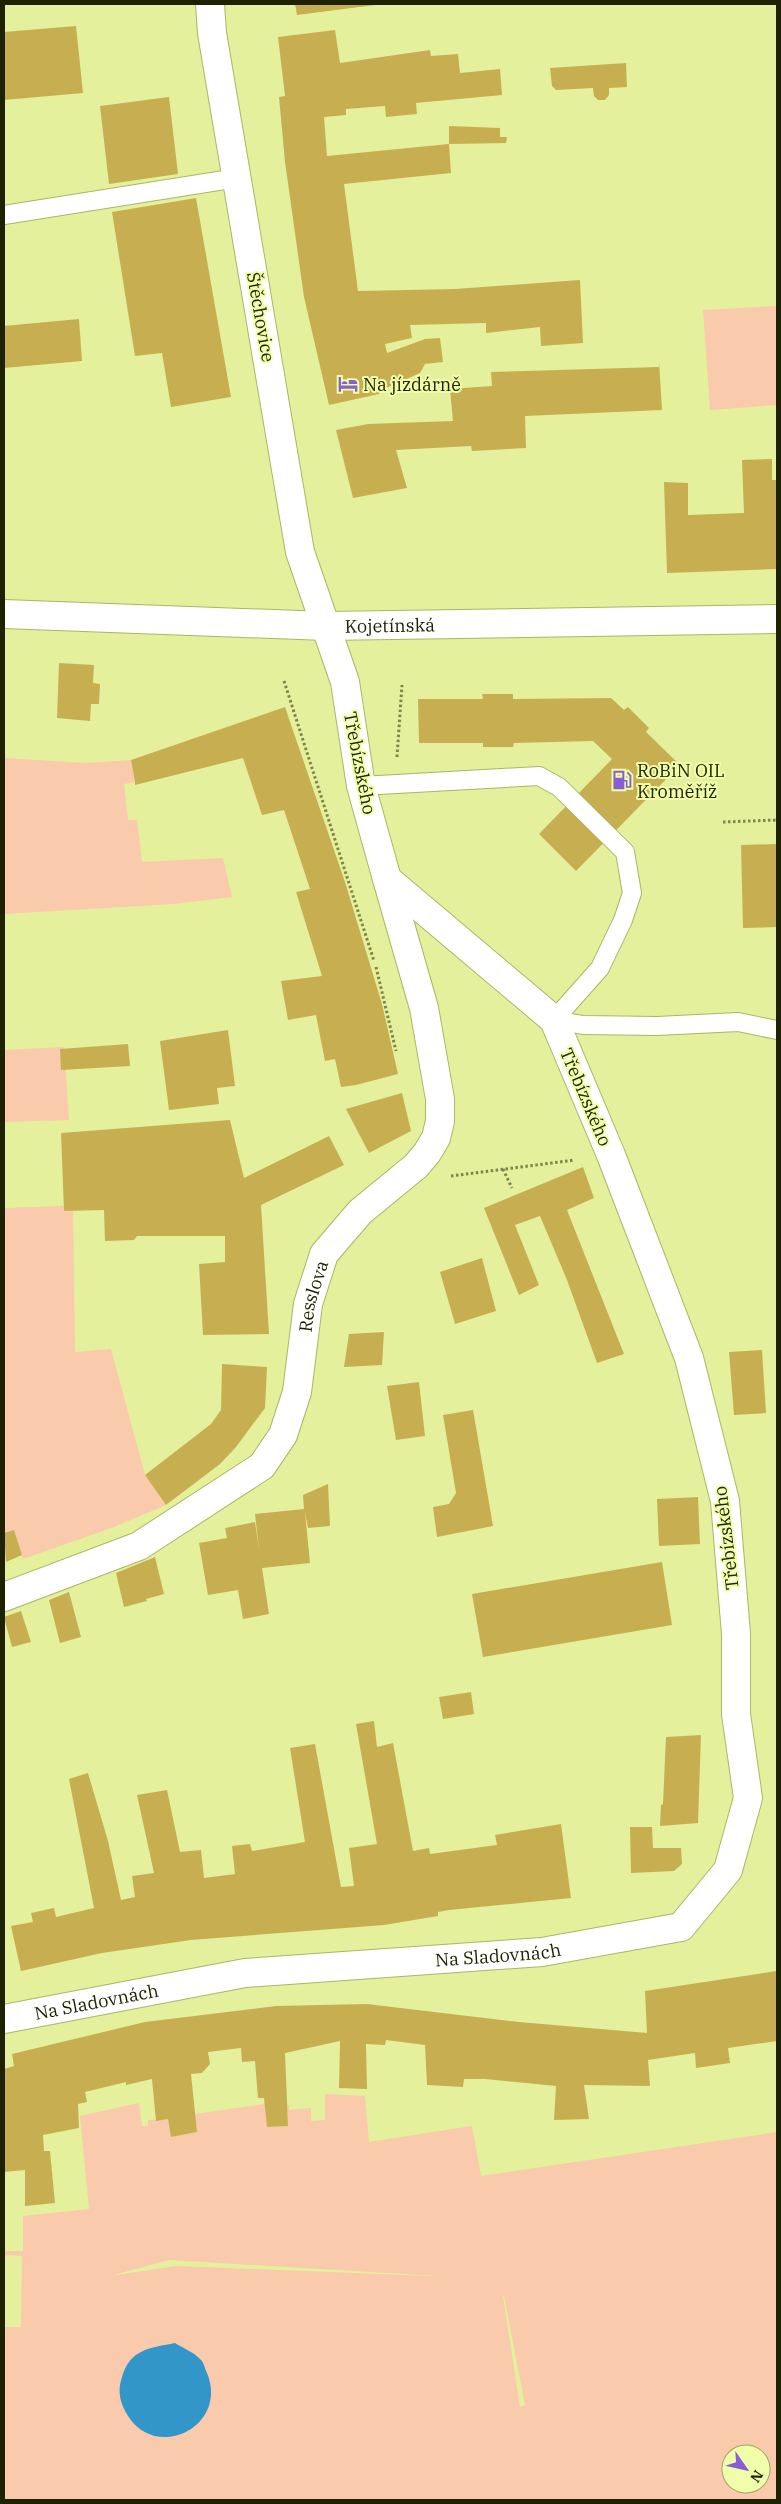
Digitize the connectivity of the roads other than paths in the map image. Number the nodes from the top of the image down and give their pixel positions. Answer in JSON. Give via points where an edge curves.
{"nodes":[{"id":1,"x":210,"y":4,"type":"edge"},
{"id":2,"x":237,"y":178,"type":"junction"},
{"id":3,"x":4,"y":215,"type":"edge"},
{"id":4,"x":4,"y":614,"type":"edge"},
{"id":5,"x":777,"y":619,"type":"edge"},
{"id":6,"x":326,"y":626,"type":"junction"},
{"id":7,"x":361,"y":786,"type":"junction"},
{"id":8,"x":387,"y":879,"type":"junction"},
{"id":9,"x":554,"y":1020,"type":"junction"},
{"id":10,"x":777,"y":1030,"type":"edge"},
{"id":11,"x":4,"y":1597,"type":"edge"},
{"id":12,"x":736,"y":1634,"type":"joint"},
{"id":13,"x":4,"y":2019,"type":"edge"}],
"edges":[{"from":1,"to":2,"type":"street","name":"Štěchovice"},
{"from":2,"to":3,"type":"lane"},
{"from":2,"to":6,"type":"street","name":"Štěchovice","via":[[300,552]]},
{"from":4,"to":6,"type":"street","name":"Kojetínská"},
{"from":5,"to":6,"type":"street","name":"Kojetínská"},
{"from":6,"to":7,"type":"street","name":"Třebízského","via":[[345,682]]},
{"from":7,"to":8,"type":"street","name":"Třebízského"},
{"from":7,"to":9,"type":"lane","via":[[539,776],[559,786],[625,852],[632,893],[623,920],[600,968]]},
{"from":8,"to":9,"type":"street","name":"Třebízského"},
{"from":8,"to":11,"type":"street","name":"Resslova","via":[[424,1008],[440,1099],[440,1122],[436,1138],[416,1166],[360,1212],[324,1254],[308,1304],[297,1392],[283,1435],[262,1466],[139,1546]]},
{"from":9,"to":10,"type":"lane","via":[[583,1025],[657,1026],[738,1022]]},
{"from":9,"to":12,"type":"street","name":"Třebízského","via":[[689,1358],[725,1501]]},
{"from":12,"to":13,"type":"street","name":"Na Sladovnách","via":[[736,1714],[748,1798],[728,1870],[681,1927],[542,1952],[245,1973]]}]}
